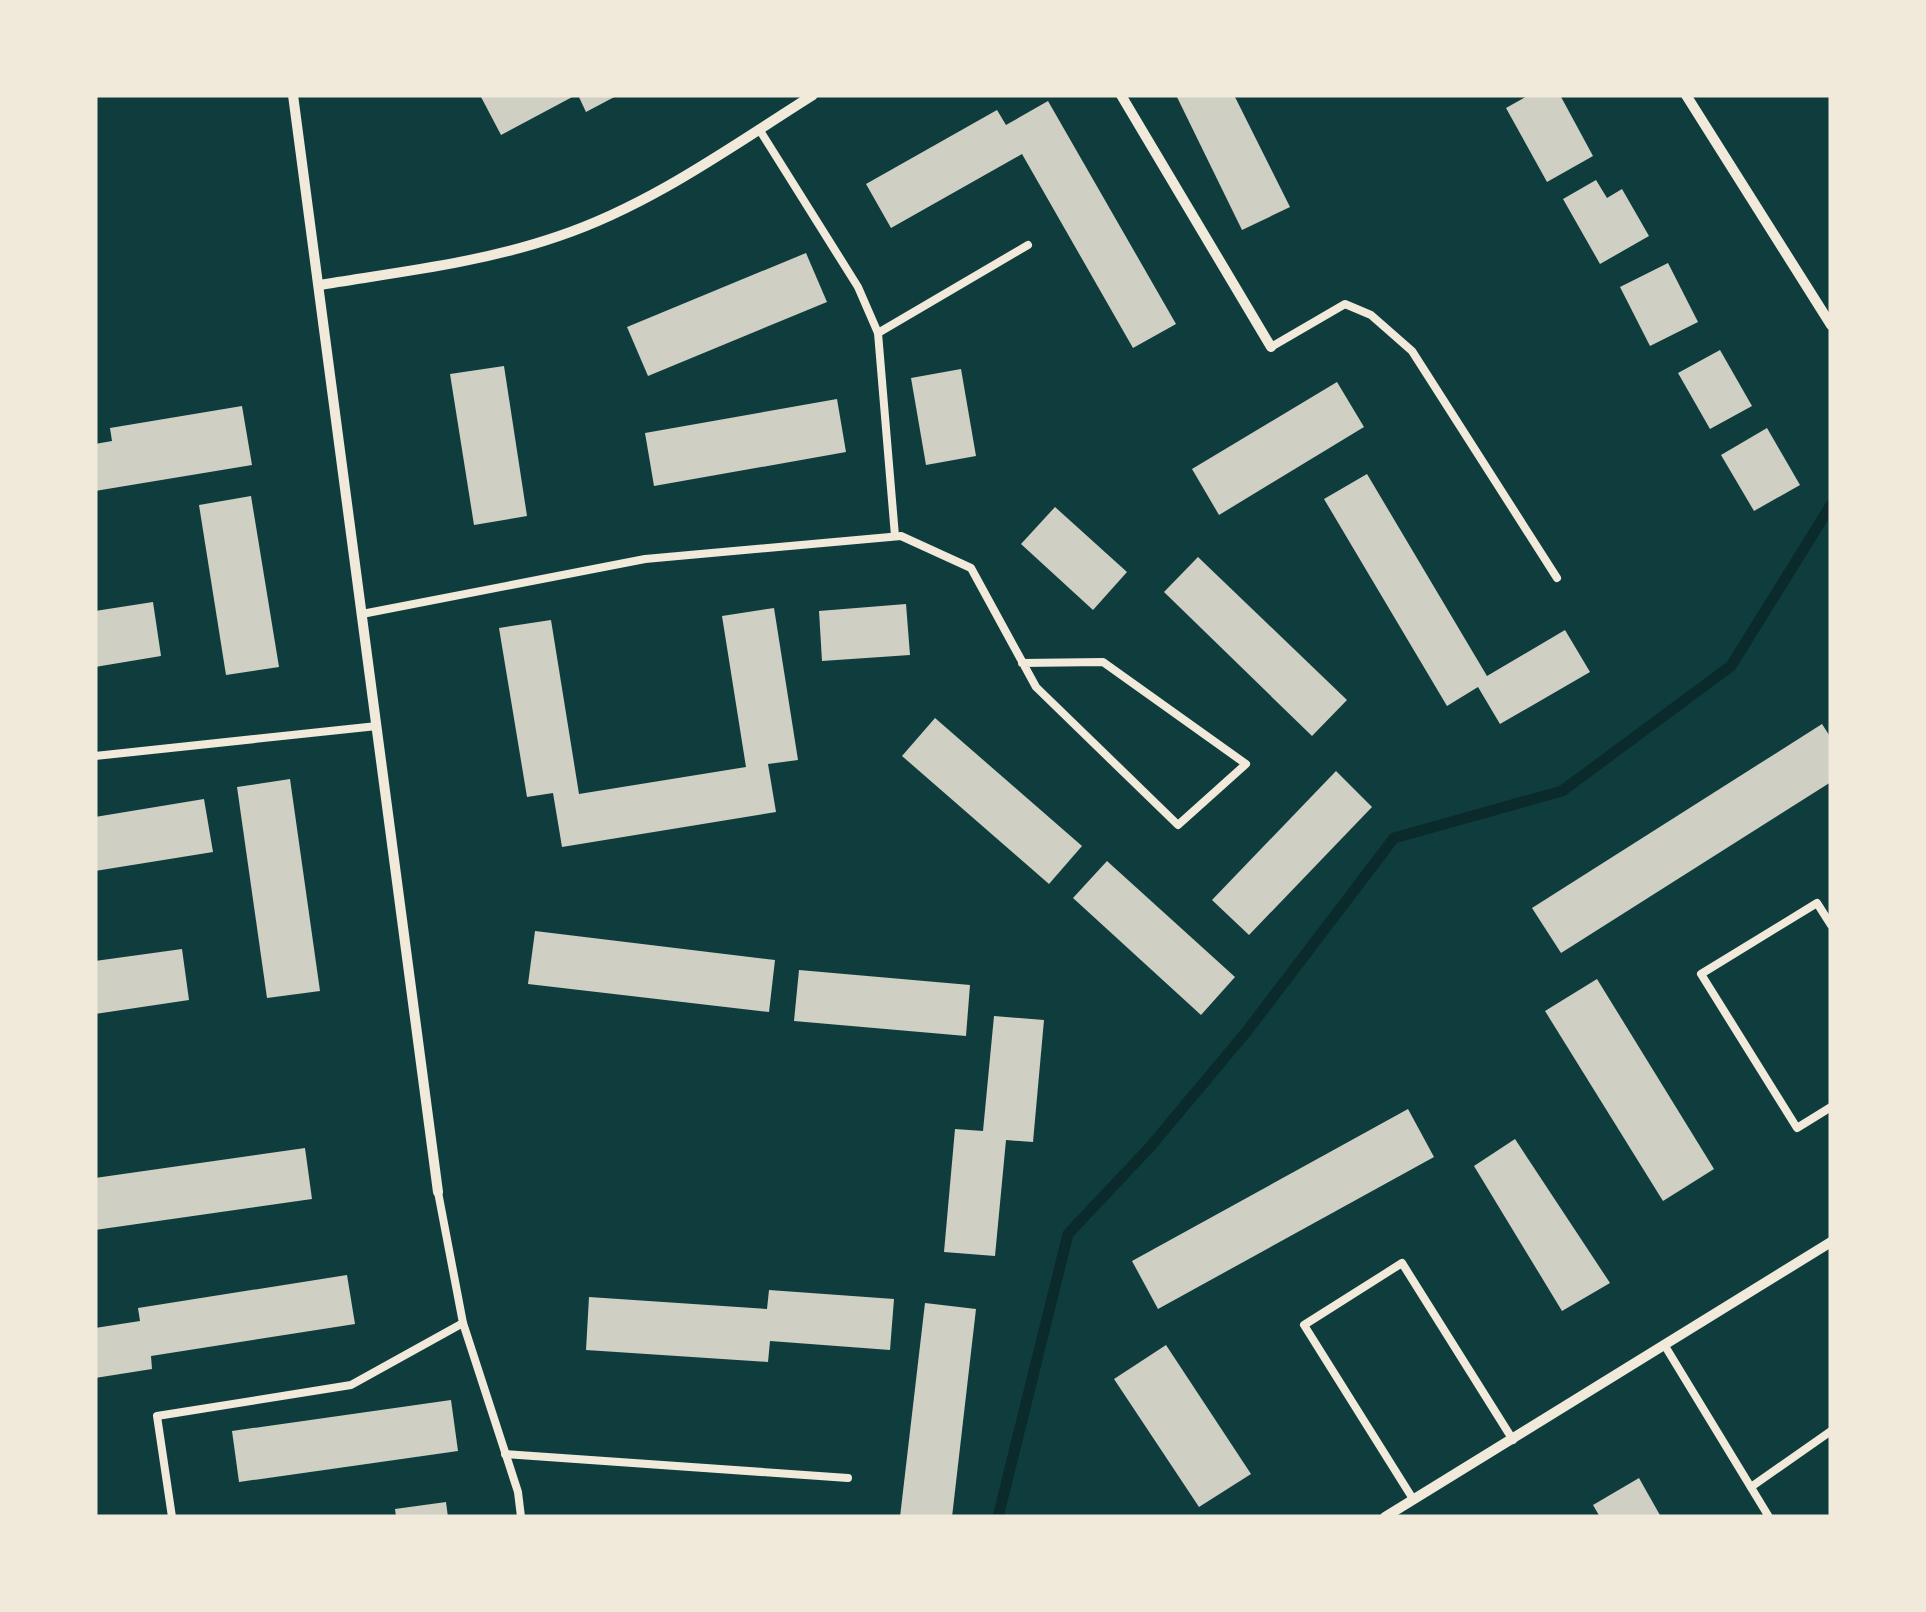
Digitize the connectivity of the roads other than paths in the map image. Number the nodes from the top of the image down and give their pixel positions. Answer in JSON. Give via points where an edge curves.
{"nodes":[{"id":1,"x":293,"y":95,"type":"edge"},
{"id":2,"x":814,"y":95,"type":"edge"},
{"id":3,"x":1121,"y":95,"type":"edge"},
{"id":4,"x":1686,"y":95,"type":"edge"},
{"id":5,"x":759,"y":129,"type":"junction"},
{"id":6,"x":1028,"y":245,"type":"dead end"},
{"id":7,"x":318,"y":285,"type":"junction"},
{"id":8,"x":1831,"y":324,"type":"edge"},
{"id":9,"x":878,"y":333,"type":"junction"},
{"id":10,"x":1271,"y":347,"type":"joint"},
{"id":11,"x":894,"y":536,"type":"junction"},
{"id":12,"x":1557,"y":578,"type":"dead end"},
{"id":13,"x":362,"y":614,"type":"junction"},
{"id":14,"x":1022,"y":663,"type":"junction"},
{"id":15,"x":377,"y":726,"type":"junction"},
{"id":16,"x":95,"y":756,"type":"edge"},
{"id":17,"x":1831,"y":925,"type":"edge"},
{"id":18,"x":1831,"y":1106,"type":"edge"},
{"id":19,"x":438,"y":1192,"type":"joint"},
{"id":20,"x":1831,"y":1242,"type":"edge"},
{"id":21,"x":463,"y":1323,"type":"junction"},
{"id":22,"x":1665,"y":1346,"type":"junction"},
{"id":23,"x":1831,"y":1431,"type":"edge"},
{"id":24,"x":1513,"y":1440,"type":"junction"},
{"id":25,"x":505,"y":1454,"type":"junction"},
{"id":26,"x":848,"y":1478,"type":"dead end"},
{"id":27,"x":1750,"y":1487,"type":"junction"},
{"id":28,"x":1413,"y":1499,"type":"junction"},
{"id":29,"x":172,"y":1517,"type":"edge"},
{"id":30,"x":522,"y":1517,"type":"edge"},
{"id":31,"x":1385,"y":1517,"type":"edge"},
{"id":32,"x":1769,"y":1517,"type":"edge"}],
"edges":[{"from":1,"to":7,"type":"street"},
{"from":2,"to":5,"type":"street"},
{"from":3,"to":10,"type":"street"},
{"from":4,"to":8,"type":"street"},
{"from":5,"to":7,"type":"street","via":[[668,186],[560,236],[448,265]]},
{"from":5,"to":9,"type":"lane","via":[[858,286]]},
{"from":6,"to":9,"type":"lane"},
{"from":7,"to":13,"type":"street"},
{"from":9,"to":11,"type":"lane"},
{"from":10,"to":12,"type":"lane","via":[[1345,304],[1371,315],[1412,351]]},
{"from":11,"to":13,"type":"lane","via":[[645,559]]},
{"from":11,"to":14,"type":"lane","via":[[971,568]]},
{"from":13,"to":15,"type":"street"},
{"from":14,"to":14,"type":"lane","via":[[1036,688],[1178,826],[1246,764],[1103,662]]},
{"from":15,"to":16,"type":"lane"},
{"from":15,"to":19,"type":"street"},
{"from":17,"to":18,"type":"lane","via":[[1818,903],[1701,974],[1796,1128]]},
{"from":19,"to":21,"type":"lane"},
{"from":20,"to":22,"type":"street"},
{"from":21,"to":25,"type":"lane"},
{"from":21,"to":29,"type":"lane","via":[[351,1384],[158,1416]]},
{"from":22,"to":24,"type":"street"},
{"from":22,"to":27,"type":"lane"},
{"from":23,"to":27,"type":"lane"},
{"from":24,"to":28,"type":"street"},
{"from":24,"to":28,"type":"lane","via":[[1402,1263],[1304,1325]]},
{"from":25,"to":26,"type":"lane"},
{"from":25,"to":30,"type":"lane"},
{"from":27,"to":32,"type":"lane"},
{"from":28,"to":31,"type":"street"}]}
